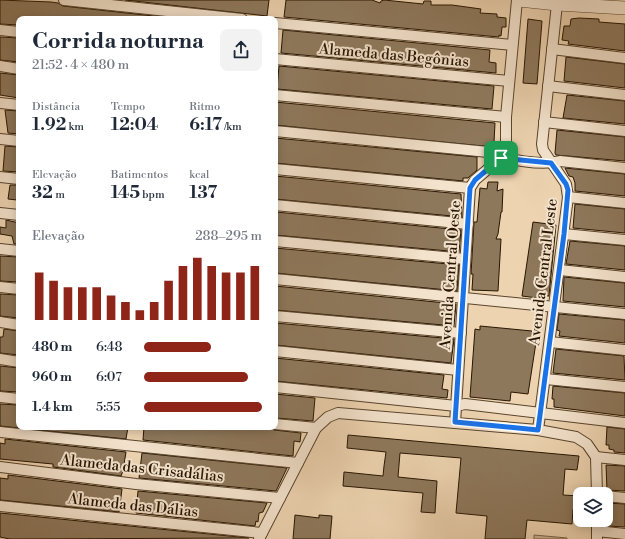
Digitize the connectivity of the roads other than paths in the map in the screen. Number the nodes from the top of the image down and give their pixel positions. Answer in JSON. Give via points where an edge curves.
{"nodes":[{"id":1,"x":64,"y":0,"type":"edge"},
{"id":2,"x":518,"y":0,"type":"edge"},
{"id":3,"x":557,"y":4,"type":"junction"},
{"id":4,"x":625,"y":8,"type":"edge"},
{"id":5,"x":214,"y":16,"type":"edge"},
{"id":6,"x":278,"y":22,"type":"edge"},
{"id":7,"x":0,"y":30,"type":"edge"},
{"id":8,"x":16,"y":32,"type":"edge"},
{"id":9,"x":512,"y":45,"type":"junction"},
{"id":10,"x":552,"y":49,"type":"junction"},
{"id":11,"x":625,"y":58,"type":"edge"},
{"id":12,"x":278,"y":59,"type":"edge"},
{"id":13,"x":0,"y":66,"type":"edge"},
{"id":14,"x":16,"y":69,"type":"edge"},
{"id":15,"x":509,"y":81,"type":"junction"},
{"id":16,"x":548,"y":86,"type":"junction"},
{"id":17,"x":625,"y":95,"type":"edge"},
{"id":18,"x":278,"y":96,"type":"edge"},
{"id":19,"x":0,"y":103,"type":"edge"},
{"id":20,"x":16,"y":105,"type":"edge"},
{"id":21,"x":506,"y":117,"type":"junction"},
{"id":22,"x":544,"y":122,"type":"junction"},
{"id":23,"x":278,"y":131,"type":"edge"},
{"id":24,"x":625,"y":131,"type":"edge"},
{"id":25,"x":0,"y":139,"type":"edge"},
{"id":26,"x":16,"y":141,"type":"edge"},
{"id":27,"x":501,"y":158,"type":"junction"},
{"id":28,"x":551,"y":163,"type":"junction"},
{"id":29,"x":278,"y":168,"type":"edge"},
{"id":30,"x":625,"y":168,"type":"edge"},
{"id":31,"x":0,"y":177,"type":"edge"},
{"id":32,"x":16,"y":179,"type":"edge"},
{"id":33,"x":470,"y":188,"type":"junction"},
{"id":34,"x":568,"y":197,"type":"junction"},
{"id":35,"x":625,"y":203,"type":"edge"},
{"id":36,"x":278,"y":205,"type":"edge"},
{"id":37,"x":0,"y":213,"type":"edge"},
{"id":38,"x":16,"y":215,"type":"edge"},
{"id":39,"x":468,"y":224,"type":"junction"},
{"id":40,"x":564,"y":234,"type":"junction"},
{"id":41,"x":625,"y":240,"type":"edge"},
{"id":42,"x":278,"y":241,"type":"edge"},
{"id":43,"x":0,"y":249,"type":"edge"},
{"id":44,"x":16,"y":251,"type":"edge"},
{"id":45,"x":465,"y":259,"type":"junction"},
{"id":46,"x":560,"y":270,"type":"junction"},
{"id":47,"x":625,"y":277,"type":"edge"},
{"id":48,"x":278,"y":279,"type":"edge"},
{"id":49,"x":0,"y":286,"type":"edge"},
{"id":50,"x":16,"y":288,"type":"edge"},
{"id":51,"x":463,"y":297,"type":"junction"},
{"id":52,"x":554,"y":306,"type":"junction"},
{"id":53,"x":625,"y":314,"type":"edge"},
{"id":54,"x":278,"y":316,"type":"edge"},
{"id":55,"x":0,"y":322,"type":"edge"},
{"id":56,"x":16,"y":325,"type":"edge"},
{"id":57,"x":461,"y":333,"type":"junction"},
{"id":58,"x":550,"y":342,"type":"junction"},
{"id":59,"x":278,"y":350,"type":"edge"},
{"id":60,"x":625,"y":350,"type":"edge"},
{"id":61,"x":0,"y":359,"type":"edge"},
{"id":62,"x":16,"y":362,"type":"edge"},
{"id":63,"x":458,"y":370,"type":"junction"},
{"id":64,"x":546,"y":379,"type":"junction"},
{"id":65,"x":278,"y":387,"type":"edge"},
{"id":66,"x":625,"y":387,"type":"edge"},
{"id":67,"x":0,"y":397,"type":"edge"},
{"id":68,"x":16,"y":399,"type":"edge"},
{"id":69,"x":456,"y":406,"type":"junction"},
{"id":70,"x":541,"y":414,"type":"junction"},
{"id":71,"x":455,"y":422,"type":"junction"},
{"id":72,"x":625,"y":423,"type":"edge"},
{"id":73,"x":278,"y":424,"type":"edge"},
{"id":74,"x":316,"y":428,"type":"junction"},
{"id":75,"x":538,"y":430,"type":"junction"},
{"id":76,"x":0,"y":432,"type":"edge"},
{"id":77,"x":596,"y":457,"type":"junction"},
{"id":78,"x":625,"y":460,"type":"edge"},
{"id":79,"x":298,"y":462,"type":"junction"},
{"id":80,"x":0,"y":467,"type":"edge"},
{"id":81,"x":597,"y":487,"type":"edge"},
{"id":82,"x":613,"y":497,"type":"edge"},
{"id":83,"x":280,"y":498,"type":"junction"},
{"id":84,"x":625,"y":498,"type":"edge"},
{"id":85,"x":0,"y":506,"type":"edge"},
{"id":86,"x":625,"y":534,"type":"edge"},
{"id":87,"x":597,"y":535,"type":"edge"},
{"id":88,"x":261,"y":536,"type":"edge"}],
"edges":[{"from":1,"to":5,"type":"street"},
{"from":2,"to":3,"type":"street"},
{"from":2,"to":9,"type":"street"},
{"from":3,"to":4,"type":"street"},
{"from":3,"to":10,"type":"street","name":"Avenida Central Leste"},
{"from":6,"to":9,"type":"street"},
{"from":7,"to":8,"type":"street"},
{"from":9,"to":15,"type":"street"},
{"from":10,"to":11,"type":"street"},
{"from":10,"to":16,"type":"street","name":"Avenida Central Leste"},
{"from":12,"to":15,"type":"street","name":"Alameda das Begônias"},
{"from":13,"to":14,"type":"street"},
{"from":15,"to":21,"type":"street"},
{"from":16,"to":17,"type":"street"},
{"from":16,"to":22,"type":"street","name":"Avenida Central Leste"},
{"from":18,"to":21,"type":"street"},
{"from":19,"to":20,"type":"street"},
{"from":21,"to":27,"type":"street","via":[[506,151]]},
{"from":22,"to":24,"type":"street"},
{"from":22,"to":28,"type":"street","name":"Avenida Central Leste","via":[[543,150]]},
{"from":23,"to":27,"type":"street","via":[[488,152]]},
{"from":25,"to":26,"type":"street"},
{"from":27,"to":28,"type":"street"},
{"from":27,"to":33,"type":"street","name":"Avenida Central Oeste","via":[[475,180]]},
{"from":28,"to":30,"type":"street","via":[[560,161]]},
{"from":28,"to":34,"type":"street","name":"Avenida Central Leste","via":[[566,184]]},
{"from":29,"to":33,"type":"street"},
{"from":31,"to":32,"type":"street"},
{"from":33,"to":39,"type":"street","name":"Avenida Central Oeste"},
{"from":34,"to":35,"type":"street"},
{"from":34,"to":40,"type":"street","name":"Avenida Central Leste"},
{"from":36,"to":39,"type":"street"},
{"from":37,"to":38,"type":"street"},
{"from":39,"to":45,"type":"street","name":"Avenida Central Oeste"},
{"from":40,"to":41,"type":"street"},
{"from":40,"to":46,"type":"street","name":"Avenida Central Leste"},
{"from":42,"to":45,"type":"street"},
{"from":43,"to":44,"type":"street"},
{"from":45,"to":51,"type":"street","name":"Avenida Central Oeste"},
{"from":46,"to":47,"type":"street"},
{"from":46,"to":52,"type":"street","name":"Avenida Central Leste"},
{"from":48,"to":51,"type":"street"},
{"from":49,"to":50,"type":"street"},
{"from":51,"to":52,"type":"street"},
{"from":51,"to":57,"type":"street","name":"Avenida Central Oeste"},
{"from":52,"to":53,"type":"street"},
{"from":52,"to":58,"type":"street","name":"Avenida Central Leste"},
{"from":54,"to":57,"type":"street"},
{"from":55,"to":56,"type":"street"},
{"from":57,"to":63,"type":"street","name":"Avenida Central Oeste"},
{"from":58,"to":60,"type":"street"},
{"from":58,"to":64,"type":"street","name":"Avenida Central Leste"},
{"from":59,"to":63,"type":"street"},
{"from":61,"to":62,"type":"street"},
{"from":63,"to":69,"type":"street","name":"Avenida Central Oeste"},
{"from":64,"to":66,"type":"street"},
{"from":64,"to":70,"type":"street","name":"Avenida Central Leste"},
{"from":65,"to":69,"type":"street"},
{"from":67,"to":68,"type":"street"},
{"from":69,"to":70,"type":"street","via":[[465,404]]},
{"from":69,"to":71,"type":"street","name":"Avenida Central Oeste"},
{"from":70,"to":72,"type":"street"},
{"from":70,"to":75,"type":"street","name":"Avenida Central Leste"},
{"from":71,"to":74,"type":"street","via":[[343,412],[328,417]]},
{"from":71,"to":75,"type":"street"},
{"from":73,"to":74,"type":"street"},
{"from":74,"to":79,"type":"street"},
{"from":75,"to":77,"type":"street","via":[[576,437],[587,444]]},
{"from":76,"to":79,"type":"street"},
{"from":77,"to":78,"type":"street"},
{"from":77,"to":81,"type":"street"},
{"from":79,"to":83,"type":"street"},
{"from":80,"to":83,"type":"street","name":"Alameda das Crisadálias"},
{"from":82,"to":84,"type":"street"},
{"from":83,"to":88,"type":"street"},
{"from":85,"to":88,"type":"street","name":"Alameda das Dálias"},
{"from":86,"to":87,"type":"street"}]}
